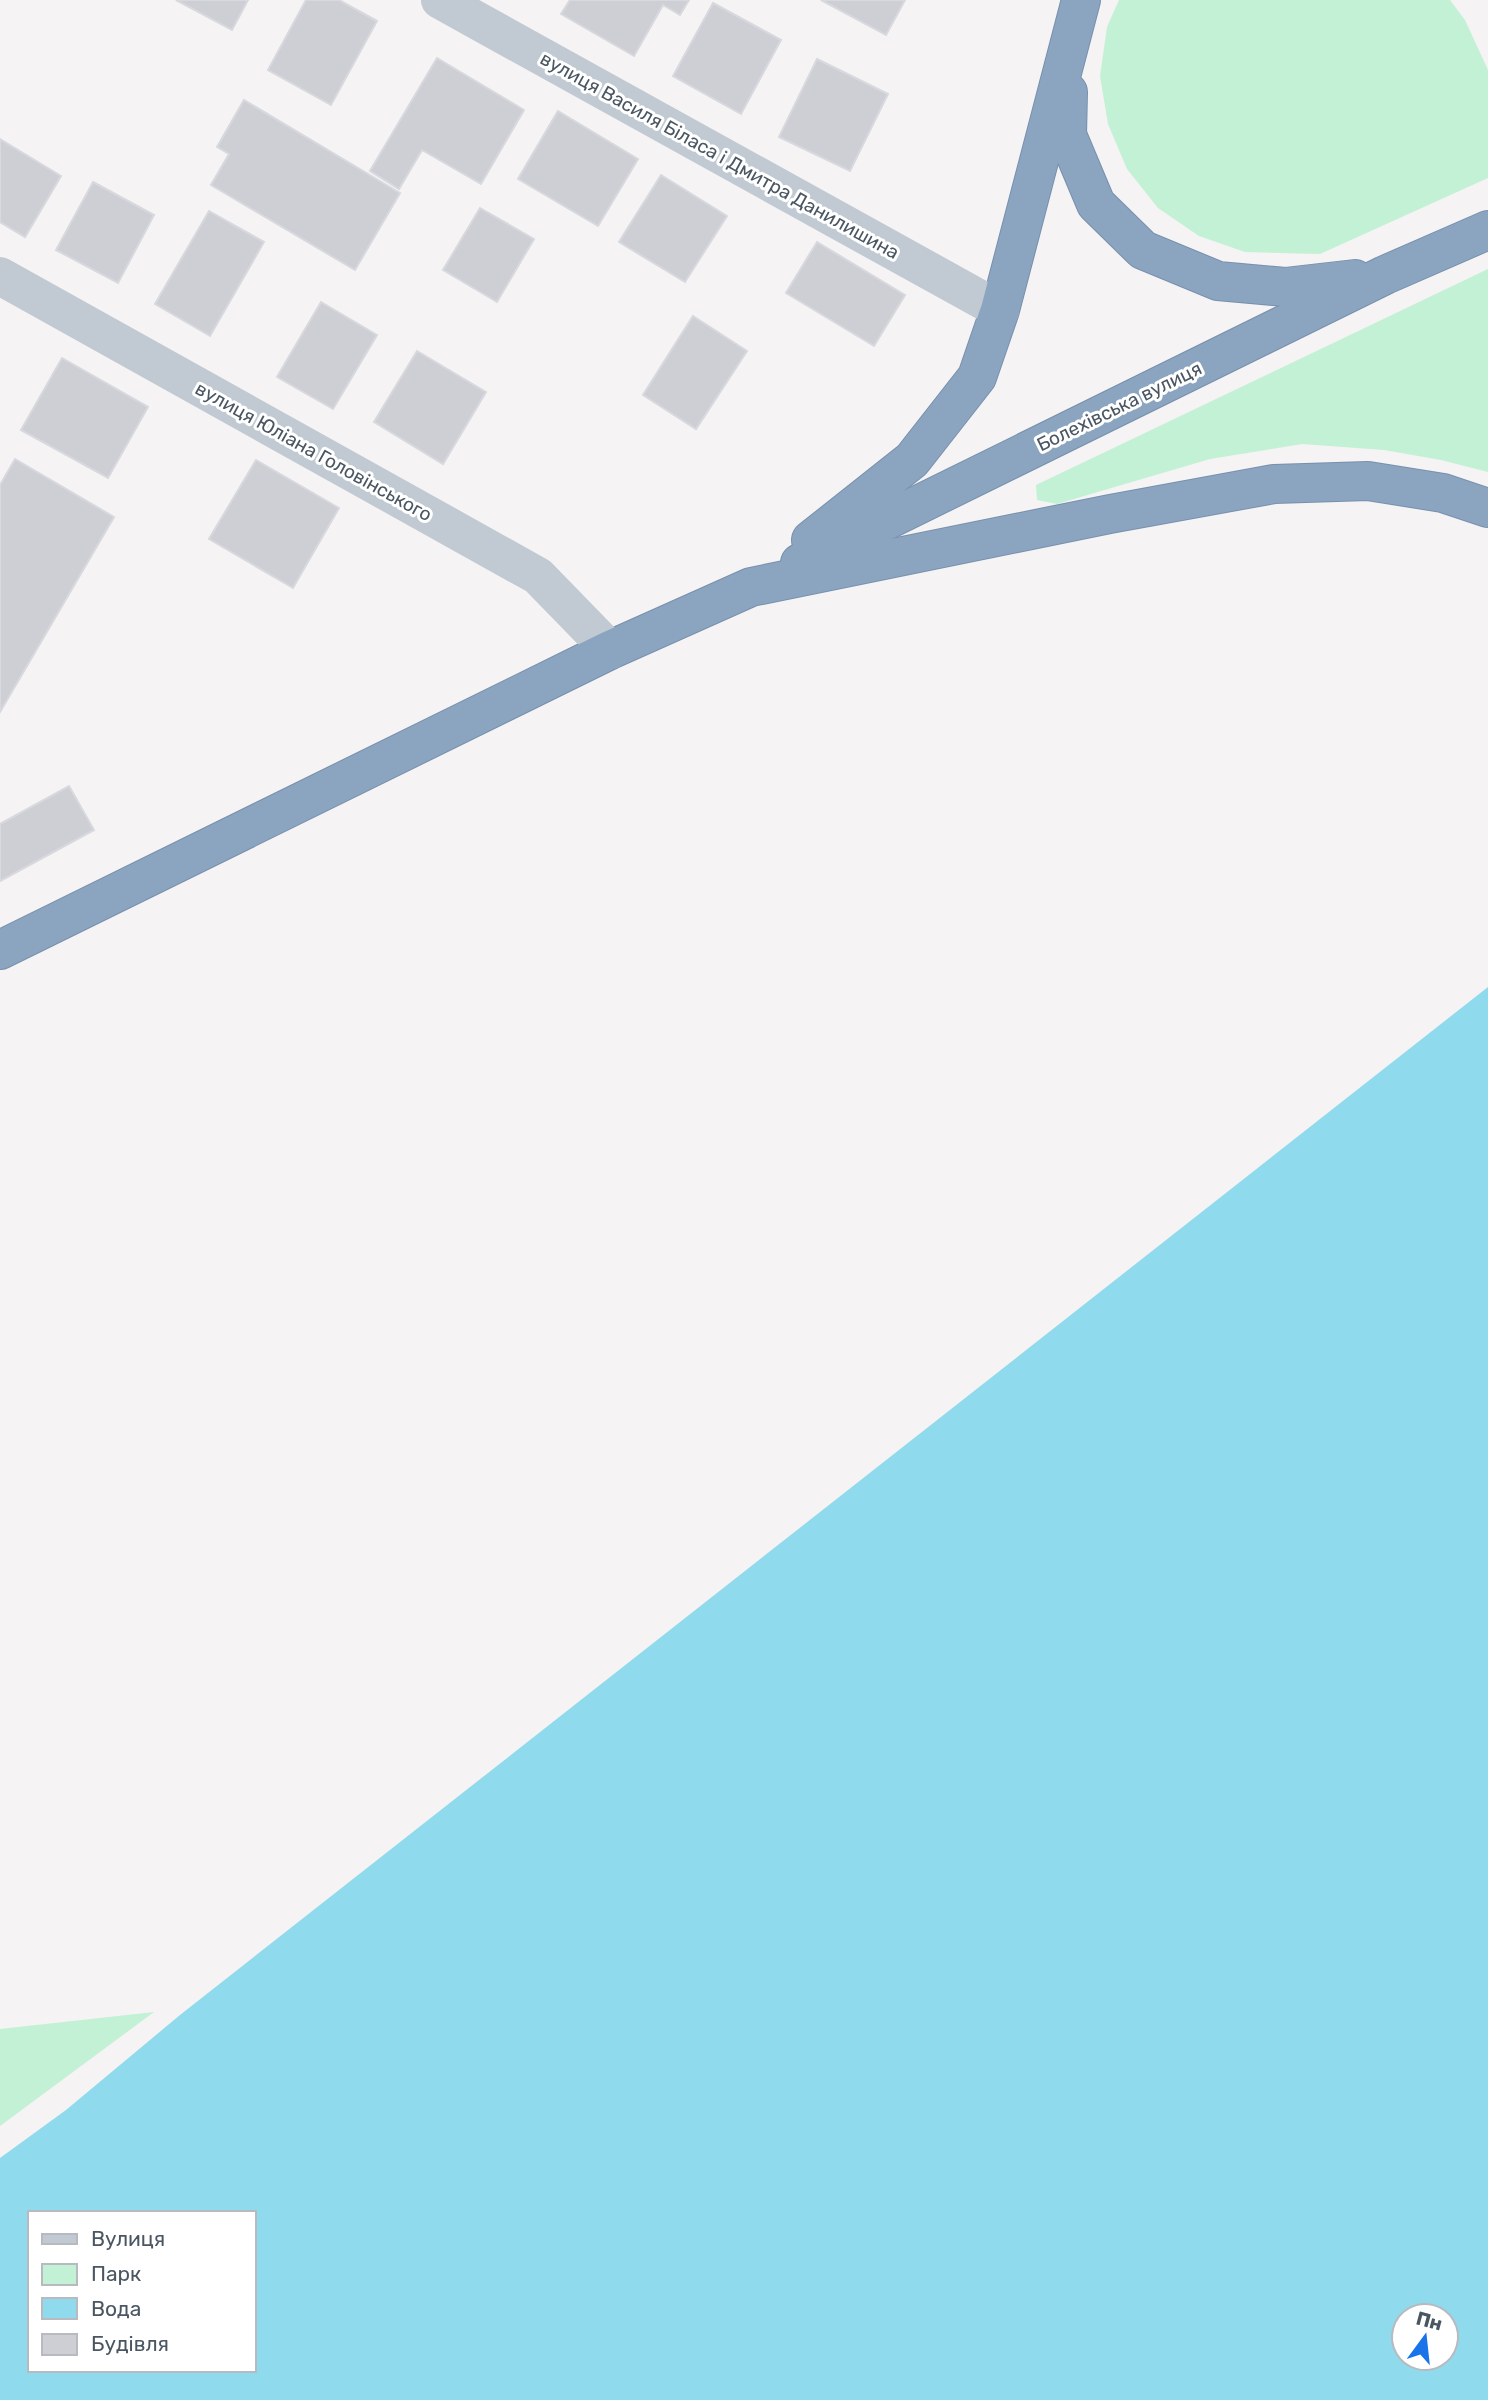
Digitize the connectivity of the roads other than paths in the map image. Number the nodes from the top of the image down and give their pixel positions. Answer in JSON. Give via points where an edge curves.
{"nodes":[{"id":1,"x":440,"y":0,"type":"edge"},
{"id":2,"x":1081,"y":0,"type":"edge"},
{"id":3,"x":1068,"y":42,"type":"junction"},
{"id":4,"x":1488,"y":230,"type":"edge"},
{"id":5,"x":1385,"y":275,"type":"junction"},
{"id":6,"x":0,"y":276,"type":"edge"},
{"id":7,"x":1000,"y":310,"type":"junction"},
{"id":8,"x":1488,"y":508,"type":"edge"},
{"id":9,"x":751,"y":587,"type":"junction"},
{"id":10,"x":610,"y":650,"type":"junction"},
{"id":11,"x":0,"y":950,"type":"edge"}],
"edges":[{"from":1,"to":7,"type":"street","name":"вулиця Василя Біласа і Дмитра Данилишина"},
{"from":2,"to":3,"type":"highway"},
{"from":3,"to":5,"type":"highway","via":[[1067,135],[1096,204],[1143,250],[1219,281],[1285,287]]},
{"from":3,"to":7,"type":"highway"},
{"from":4,"to":5,"type":"highway","name":"Болехівська вулиця"},
{"from":5,"to":9,"type":"highway","name":"Болехівська вулиця"},
{"from":6,"to":10,"type":"street","name":"вулиця Юліана Головінського","via":[[538,576]]},
{"from":7,"to":9,"type":"highway","via":[[976,377],[912,460]]},
{"from":8,"to":9,"type":"highway","via":[[1443,493],[1368,481],[1274,484]]},
{"from":9,"to":10,"type":"highway"},
{"from":10,"to":11,"type":"highway"}]}
